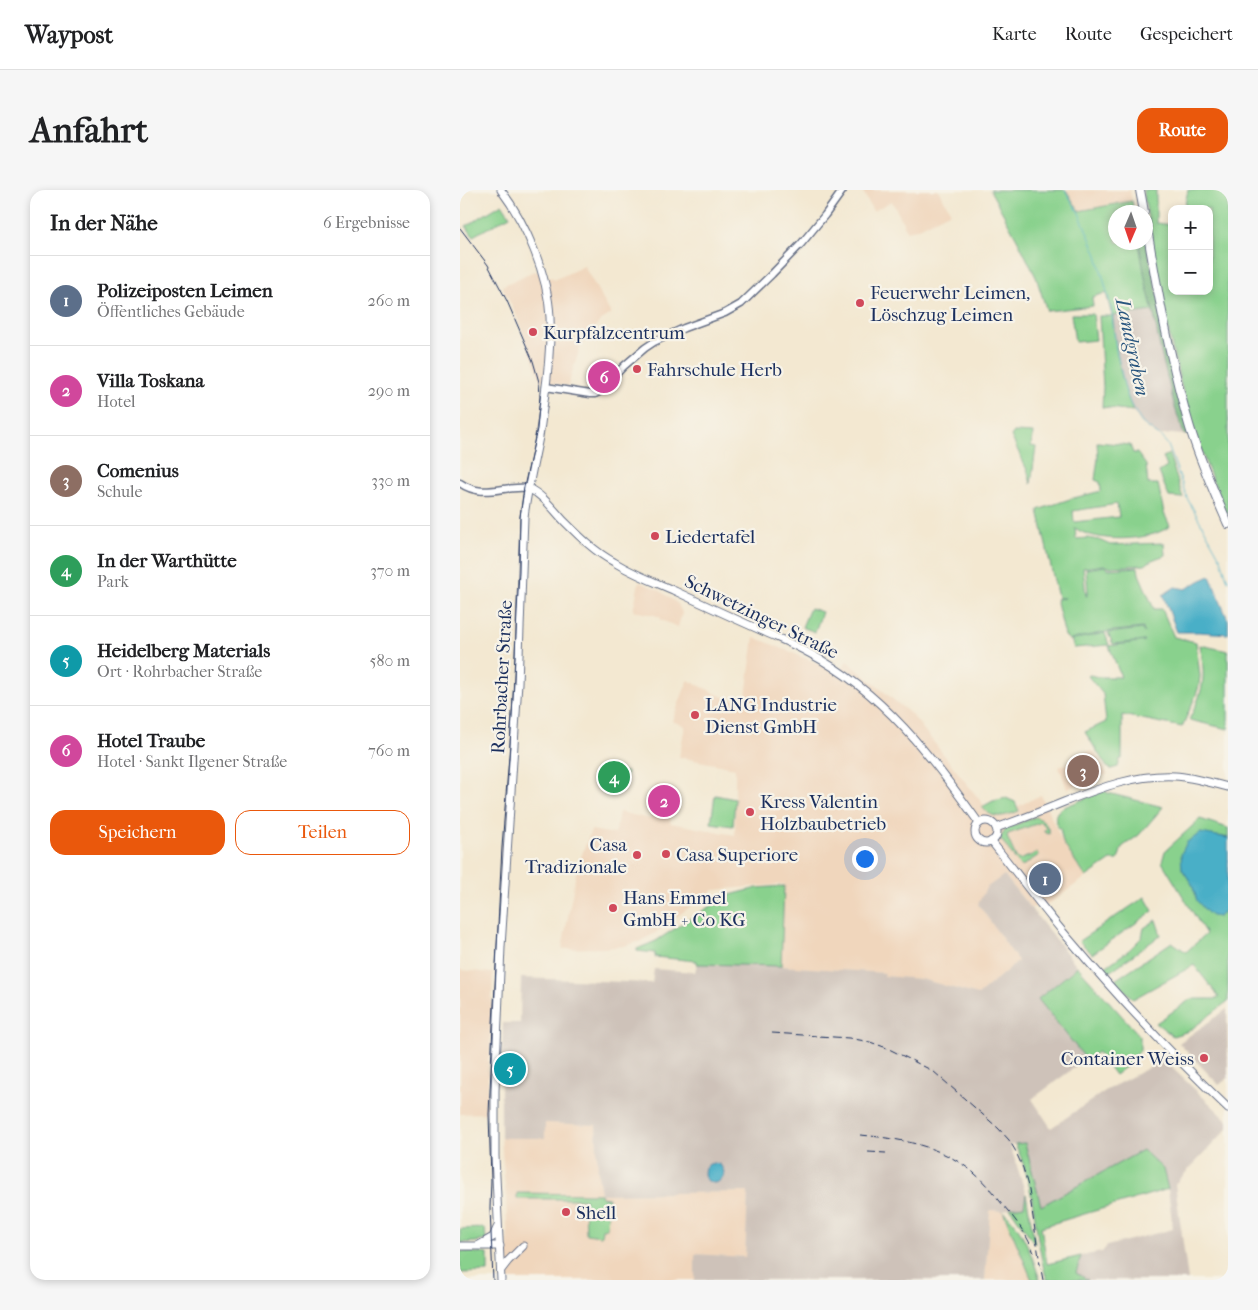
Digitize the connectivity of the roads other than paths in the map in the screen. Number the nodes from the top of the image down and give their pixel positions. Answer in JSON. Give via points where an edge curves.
{"nodes":[{"id":1,"x":501,"y":190,"type":"edge"},
{"id":2,"x":843,"y":190,"type":"edge"},
{"id":3,"x":1140,"y":190,"type":"edge"},
{"id":4,"x":1143,"y":205,"type":"edge"},
{"id":5,"x":1151,"y":250,"type":"edge"},
{"id":6,"x":546,"y":387,"type":"junction"},
{"id":7,"x":460,"y":483,"type":"edge"},
{"id":8,"x":528,"y":488,"type":"junction"},
{"id":9,"x":1228,"y":524,"type":"edge"},
{"id":10,"x":1228,"y":787,"type":"edge"},
{"id":11,"x":979,"y":823,"type":"junction"},
{"id":12,"x":996,"y":828,"type":"junction"},
{"id":13,"x":992,"y":841,"type":"junction"},
{"id":14,"x":1228,"y":1108,"type":"edge"},
{"id":15,"x":499,"y":1225,"type":"junction"},
{"id":16,"x":460,"y":1246,"type":"edge"},
{"id":17,"x":476,"y":1246,"type":"junction"},
{"id":18,"x":500,"y":1246,"type":"junction"},
{"id":19,"x":523,"y":1246,"type":"dead end"},
{"id":20,"x":501,"y":1271,"type":"junction"},
{"id":21,"x":501,"y":1280,"type":"edge"}],
"edges":[{"from":1,"to":6,"type":"main road","name":"Rohrbacher Straße","via":[[522,222],[546,288],[550,344]]},
{"from":2,"to":6,"type":"street","via":[[791,255],[735,308],[654,342],[596,393]]},
{"from":3,"to":4,"type":"main road"},
{"from":5,"to":9,"type":"main road","via":[[1170,352],[1183,401],[1202,461]]},
{"from":6,"to":8,"type":"main road","name":"Rohrbacher Straße"},
{"from":7,"to":8,"type":"street","via":[[482,491]]},
{"from":8,"to":11,"type":"main road","name":"Schwetzinger Straße","via":[[540,495],[568,525],[613,562],[809,653],[866,692],[916,740]]},
{"from":8,"to":15,"type":"main road","name":"Rohrbacher Straße","via":[[497,1022],[494,1156]]},
{"from":10,"to":12,"type":"main road","via":[[1176,776],[1131,779]]},
{"from":11,"to":12,"type":"main road","via":[[990,822]]},
{"from":11,"to":13,"type":"main road","via":[[975,829],[976,838],[988,843]]},
{"from":12,"to":13,"type":"main road"},
{"from":13,"to":14,"type":"main road","via":[[1070,940],[1164,1044]]},
{"from":15,"to":17,"type":"main road","via":[[493,1237]]},
{"from":15,"to":18,"type":"main road","name":"Rohrbacher Straße"},
{"from":16,"to":17,"type":"main road"},
{"from":17,"to":18,"type":"main road"},
{"from":18,"to":20,"type":"main road","name":"Rohrbacher Straße"},
{"from":19,"to":20,"type":"main road"},
{"from":20,"to":21,"type":"main road","name":"Rohrbacher Straße"}]}
